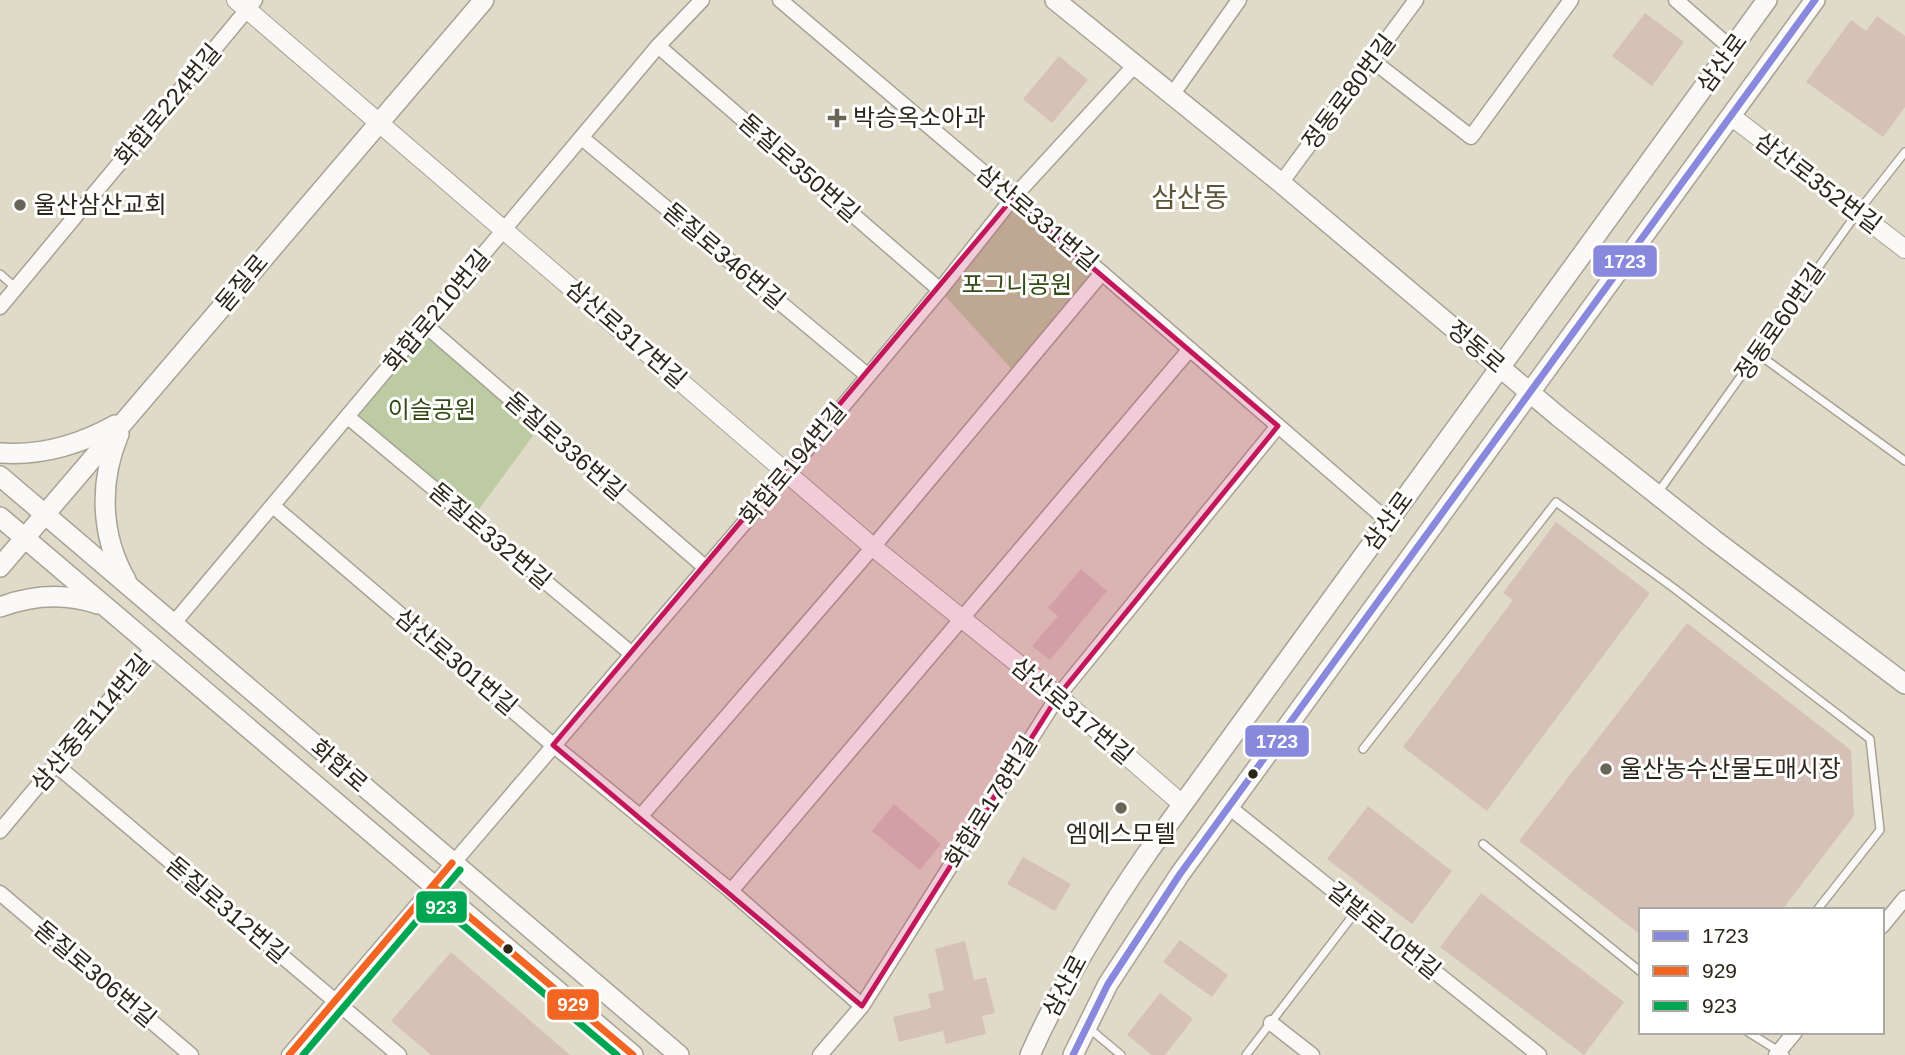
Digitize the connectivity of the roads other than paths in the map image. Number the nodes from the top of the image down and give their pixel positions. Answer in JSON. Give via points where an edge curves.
{"nodes":[{"id":1,"x":484,"y":0,"type":"edge"},
{"id":2,"x":702,"y":0,"type":"edge"},
{"id":3,"x":780,"y":0,"type":"edge"},
{"id":4,"x":1055,"y":0,"type":"edge"},
{"id":5,"x":1239,"y":0,"type":"edge"},
{"id":6,"x":1416,"y":0,"type":"edge"},
{"id":7,"x":1571,"y":0,"type":"edge"},
{"id":8,"x":1676,"y":0,"type":"edge"},
{"id":9,"x":1768,"y":0,"type":"edge"},
{"id":10,"x":1815,"y":0,"type":"edge"},
{"id":11,"x":246,"y":3,"type":"edge"},
{"id":12,"x":658,"y":46,"type":"junction"},
{"id":13,"x":1732,"y":49,"type":"junction"},
{"id":14,"x":1373,"y":61,"type":"junction"},
{"id":15,"x":1134,"y":66,"type":"junction"},
{"id":16,"x":1172,"y":95,"type":"junction"},
{"id":17,"x":1731,"y":116,"type":"junction"},
{"id":18,"x":379,"y":122,"type":"junction"},
{"id":19,"x":582,"y":138,"type":"junction"},
{"id":20,"x":1905,"y":152,"type":"edge"},
{"id":21,"x":1281,"y":183,"type":"junction"},
{"id":22,"x":1012,"y":199,"type":"junction"},
{"id":23,"x":1857,"y":213,"type":"junction"},
{"id":24,"x":505,"y":229,"type":"junction"},
{"id":25,"x":1905,"y":249,"type":"edge"},
{"id":26,"x":1102,"y":273,"type":"junction"},
{"id":27,"x":0,"y":274,"type":"edge"},
{"id":28,"x":16,"y":288,"type":"junction"},
{"id":29,"x":940,"y":290,"type":"junction"},
{"id":30,"x":0,"y":307,"type":"edge"},
{"id":31,"x":425,"y":325,"type":"junction"},
{"id":32,"x":1190,"y":349,"type":"junction"},
{"id":33,"x":1758,"y":354,"type":"junction"},
{"id":34,"x":1500,"y":367,"type":"junction"},
{"id":35,"x":867,"y":375,"type":"junction"},
{"id":36,"x":1530,"y":393,"type":"junction"},
{"id":37,"x":130,"y":414,"type":"junction"},
{"id":38,"x":348,"y":417,"type":"junction"},
{"id":39,"x":1278,"y":426,"type":"junction"},
{"id":40,"x":0,"y":453,"type":"edge"},
{"id":41,"x":1905,"y":461,"type":"edge"},
{"id":42,"x":786,"y":473,"type":"junction"},
{"id":43,"x":0,"y":476,"type":"edge"},
{"id":44,"x":1656,"y":495,"type":"junction"},
{"id":45,"x":273,"y":506,"type":"junction"},
{"id":46,"x":45,"y":514,"type":"junction"},
{"id":47,"x":0,"y":517,"type":"edge"},
{"id":48,"x":1388,"y":521,"type":"junction"},
{"id":49,"x":25,"y":538,"type":"junction"},
{"id":50,"x":873,"y":547,"type":"junction"},
{"id":51,"x":0,"y":567,"type":"edge"},
{"id":52,"x":706,"y":568,"type":"junction"},
{"id":53,"x":132,"y":589,"type":"junction"},
{"id":54,"x":0,"y":607,"type":"edge"},
{"id":55,"x":111,"y":611,"type":"junction"},
{"id":56,"x":961,"y":619,"type":"junction"},
{"id":57,"x":173,"y":624,"type":"junction"},
{"id":58,"x":154,"y":647,"type":"junction"},
{"id":59,"x":632,"y":654,"type":"junction"},
{"id":60,"x":1905,"y":684,"type":"edge"},
{"id":61,"x":1058,"y":696,"type":"junction"},
{"id":62,"x":553,"y":745,"type":"junction"},
{"id":63,"x":1363,"y":749,"type":"dead end"},
{"id":64,"x":56,"y":765,"type":"junction"},
{"id":65,"x":1182,"y":804,"type":"junction"},
{"id":66,"x":1229,"y":807,"type":"junction"},
{"id":67,"x":640,"y":817,"type":"junction"},
{"id":68,"x":0,"y":831,"type":"edge"},
{"id":69,"x":1483,"y":844,"type":"dead end"},
{"id":70,"x":452,"y":863,"type":"junction"},
{"id":71,"x":433,"y":886,"type":"junction"},
{"id":72,"x":731,"y":891,"type":"junction"},
{"id":73,"x":0,"y":894,"type":"edge"},
{"id":74,"x":1905,"y":898,"type":"edge"},
{"id":75,"x":1819,"y":908,"type":"edge"},
{"id":76,"x":1357,"y":910,"type":"junction"},
{"id":77,"x":1884,"y":924,"type":"edge"},
{"id":78,"x":1639,"y":970,"type":"edge"},
{"id":79,"x":335,"y":1001,"type":"junction"},
{"id":80,"x":862,"y":1006,"type":"junction"},
{"id":81,"x":1271,"y":1023,"type":"junction"},
{"id":82,"x":1086,"y":1026,"type":"junction"},
{"id":83,"x":1751,"y":1034,"type":"edge"},
{"id":84,"x":1794,"y":1034,"type":"edge"},
{"id":85,"x":1780,"y":1054,"type":"edge"},
{"id":86,"x":191,"y":1055,"type":"edge"},
{"id":87,"x":289,"y":1055,"type":"edge"},
{"id":88,"x":398,"y":1055,"type":"edge"},
{"id":89,"x":633,"y":1055,"type":"edge"},
{"id":90,"x":679,"y":1055,"type":"edge"},
{"id":91,"x":820,"y":1055,"type":"edge"},
{"id":92,"x":1030,"y":1055,"type":"edge"},
{"id":93,"x":1073,"y":1055,"type":"edge"},
{"id":94,"x":1121,"y":1055,"type":"edge"},
{"id":95,"x":1246,"y":1055,"type":"edge"},
{"id":96,"x":1312,"y":1055,"type":"edge"},
{"id":97,"x":1539,"y":1055,"type":"edge"}],
"edges":[{"from":1,"to":18,"type":"main road","name":"돋질로"},
{"from":2,"to":12,"type":"street","name":"화합로210번길"},
{"from":3,"to":22,"type":"street","name":"삼산로331번길"},
{"from":4,"to":15,"type":"main road","name":"정동로"},
{"from":5,"to":16,"type":"street"},
{"from":6,"to":14,"type":"street","name":"정동로80번길"},
{"from":7,"to":14,"type":"street","via":[[1471,137]]},
{"from":8,"to":13,"type":"street"},
{"from":9,"to":13,"type":"main road","name":"삼산로"},
{"from":10,"to":17,"type":"main road","name":"삼산로"},
{"from":11,"to":18,"type":"street","name":"삼산로317번길"},
{"from":11,"to":28,"type":"street","name":"화합로224번길"},
{"from":12,"to":19,"type":"street","name":"화합로210번길"},
{"from":12,"to":29,"type":"street","name":"돋질로350번길"},
{"from":13,"to":34,"type":"main road","name":"삼산로"},
{"from":14,"to":21,"type":"street","name":"정동로80번길"},
{"from":15,"to":16,"type":"main road","name":"정동로"},
{"from":15,"to":22,"type":"street","name":"화합로194번길"},
{"from":16,"to":21,"type":"main road","name":"정동로"},
{"from":17,"to":23,"type":"street","name":"삼산로352번길"},
{"from":17,"to":36,"type":"main road","name":"삼산로"},
{"from":18,"to":24,"type":"street","name":"삼산로317번길"},
{"from":18,"to":37,"type":"main road","name":"돋질로"},
{"from":19,"to":24,"type":"street","name":"화합로210번길"},
{"from":19,"to":35,"type":"street","name":"돋질로346번길"},
{"from":20,"to":23,"type":"lane","name":"정동로60번길"},
{"from":21,"to":34,"type":"main road","name":"정동로"},
{"from":22,"to":26,"type":"street","name":"삼산로331번길"},
{"from":22,"to":29,"type":"street","name":"화합로194번길"},
{"from":23,"to":25,"type":"street","name":"삼산로352번길"},
{"from":23,"to":33,"type":"lane","name":"정동로60번길"},
{"from":24,"to":31,"type":"street","name":"화합로210번길"},
{"from":24,"to":42,"type":"street","name":"삼산로317번길"},
{"from":26,"to":32,"type":"street","name":"삼산로331번길"},
{"from":26,"to":50,"type":"street"},
{"from":27,"to":28,"type":"lane"},
{"from":28,"to":30,"type":"street","name":"화합로224번길"},
{"from":29,"to":35,"type":"street","name":"화합로194번길"},
{"from":31,"to":38,"type":"street","name":"화합로210번길"},
{"from":31,"to":52,"type":"street","name":"돋질로336번길"},
{"from":32,"to":39,"type":"street","name":"삼산로331번길"},
{"from":32,"to":56,"type":"street"},
{"from":33,"to":41,"type":"lane"},
{"from":33,"to":44,"type":"lane","name":"정동로60번길"},
{"from":34,"to":36,"type":"main road","name":"정동로"},
{"from":34,"to":48,"type":"main road","name":"삼산로"},
{"from":35,"to":42,"type":"street","name":"화합로194번길"},
{"from":36,"to":44,"type":"main road","name":"정동로"},
{"from":36,"to":66,"type":"main road","name":"삼산로"},
{"from":37,"to":40,"type":"main road","via":[[100,434],[67,446],[29,454]]},
{"from":37,"to":46,"type":"main road","name":"돋질로"},
{"from":37,"to":53,"type":"main road","via":[[112,452],[105,507],[116,560]]},
{"from":38,"to":45,"type":"street","name":"화합로210번길"},
{"from":38,"to":59,"type":"street","name":"돋질로332번길"},
{"from":39,"to":48,"type":"street","name":"삼산로331번길"},
{"from":39,"to":61,"type":"street","name":"화합로178번길"},
{"from":42,"to":50,"type":"street","name":"삼산로317번길"},
{"from":42,"to":52,"type":"street","name":"화합로194번길"},
{"from":43,"to":46,"type":"main road","name":"화합로"},
{"from":44,"to":60,"type":"main road","name":"정동로"},
{"from":45,"to":57,"type":"street","name":"화합로210번길"},
{"from":45,"to":62,"type":"street","name":"삼산로301번길"},
{"from":46,"to":49,"type":"main road","name":"돋질로"},
{"from":46,"to":53,"type":"main road","name":"화합로"},
{"from":47,"to":49,"type":"main road","name":"화합로"},
{"from":48,"to":65,"type":"main road","name":"삼산로"},
{"from":49,"to":51,"type":"main road","name":"돋질로"},
{"from":49,"to":55,"type":"main road","name":"화합로"},
{"from":50,"to":56,"type":"street","name":"삼산로317번길"},
{"from":50,"to":67,"type":"street"},
{"from":52,"to":59,"type":"street","name":"화합로194번길"},
{"from":53,"to":55,"type":"main road","via":[[109,575],[97,578],[95,590]]},
{"from":53,"to":57,"type":"main road","name":"화합로"},
{"from":54,"to":55,"type":"main road","via":[[56,596],[84,600]]},
{"from":55,"to":58,"type":"main road","name":"화합로"},
{"from":56,"to":61,"type":"street","name":"삼산로317번길"},
{"from":56,"to":72,"type":"street"},
{"from":57,"to":70,"type":"main road","name":"화합로"},
{"from":58,"to":64,"type":"street","name":"삼산중로114번길"},
{"from":58,"to":71,"type":"main road","name":"화합로"},
{"from":59,"to":62,"type":"street","name":"화합로194번길"},
{"from":61,"to":65,"type":"street","name":"삼산로317번길"},
{"from":61,"to":80,"type":"street","name":"화합로178번길"},
{"from":62,"to":67,"type":"street","name":"삼산로301번길"},
{"from":62,"to":70,"type":"street","name":"화합로194번길"},
{"from":63,"to":75,"type":"lane","via":[[1556,502],[1870,739],[1880,830]]},
{"from":64,"to":68,"type":"street","name":"삼산중로114번길"},
{"from":64,"to":79,"type":"street","name":"돋질로312번길"},
{"from":65,"to":92,"type":"main road","name":"삼산로","via":[[1104,916]]},
{"from":66,"to":76,"type":"street","name":"갈밭로10번길"},
{"from":66,"to":82,"type":"main road","name":"삼산로","via":[[1143,927]]},
{"from":67,"to":72,"type":"street","name":"삼산로301번길"},
{"from":69,"to":78,"type":"lane"},
{"from":70,"to":71,"type":"street","name":"화합로194번길"},
{"from":70,"to":90,"type":"main road","name":"화합로"},
{"from":71,"to":79,"type":"street","name":"화합로194번길"},
{"from":71,"to":89,"type":"main road","name":"화합로"},
{"from":72,"to":80,"type":"street","name":"삼산로301번길"},
{"from":73,"to":86,"type":"street","name":"돋질로306번길"},
{"from":74,"to":77,"type":"street"},
{"from":76,"to":81,"type":"lane"},
{"from":76,"to":97,"type":"street","name":"갈밭로10번길"},
{"from":79,"to":87,"type":"street","name":"화합로194번길"},
{"from":79,"to":88,"type":"street","name":"돋질로312번길"},
{"from":80,"to":91,"type":"street","name":"화합로178번길"},
{"from":81,"to":95,"type":"lane"},
{"from":81,"to":96,"type":"street"},
{"from":82,"to":93,"type":"main road","name":"삼산로"},
{"from":82,"to":94,"type":"lane"},
{"from":83,"to":85,"type":"lane"},
{"from":84,"to":85,"type":"street"}]}
